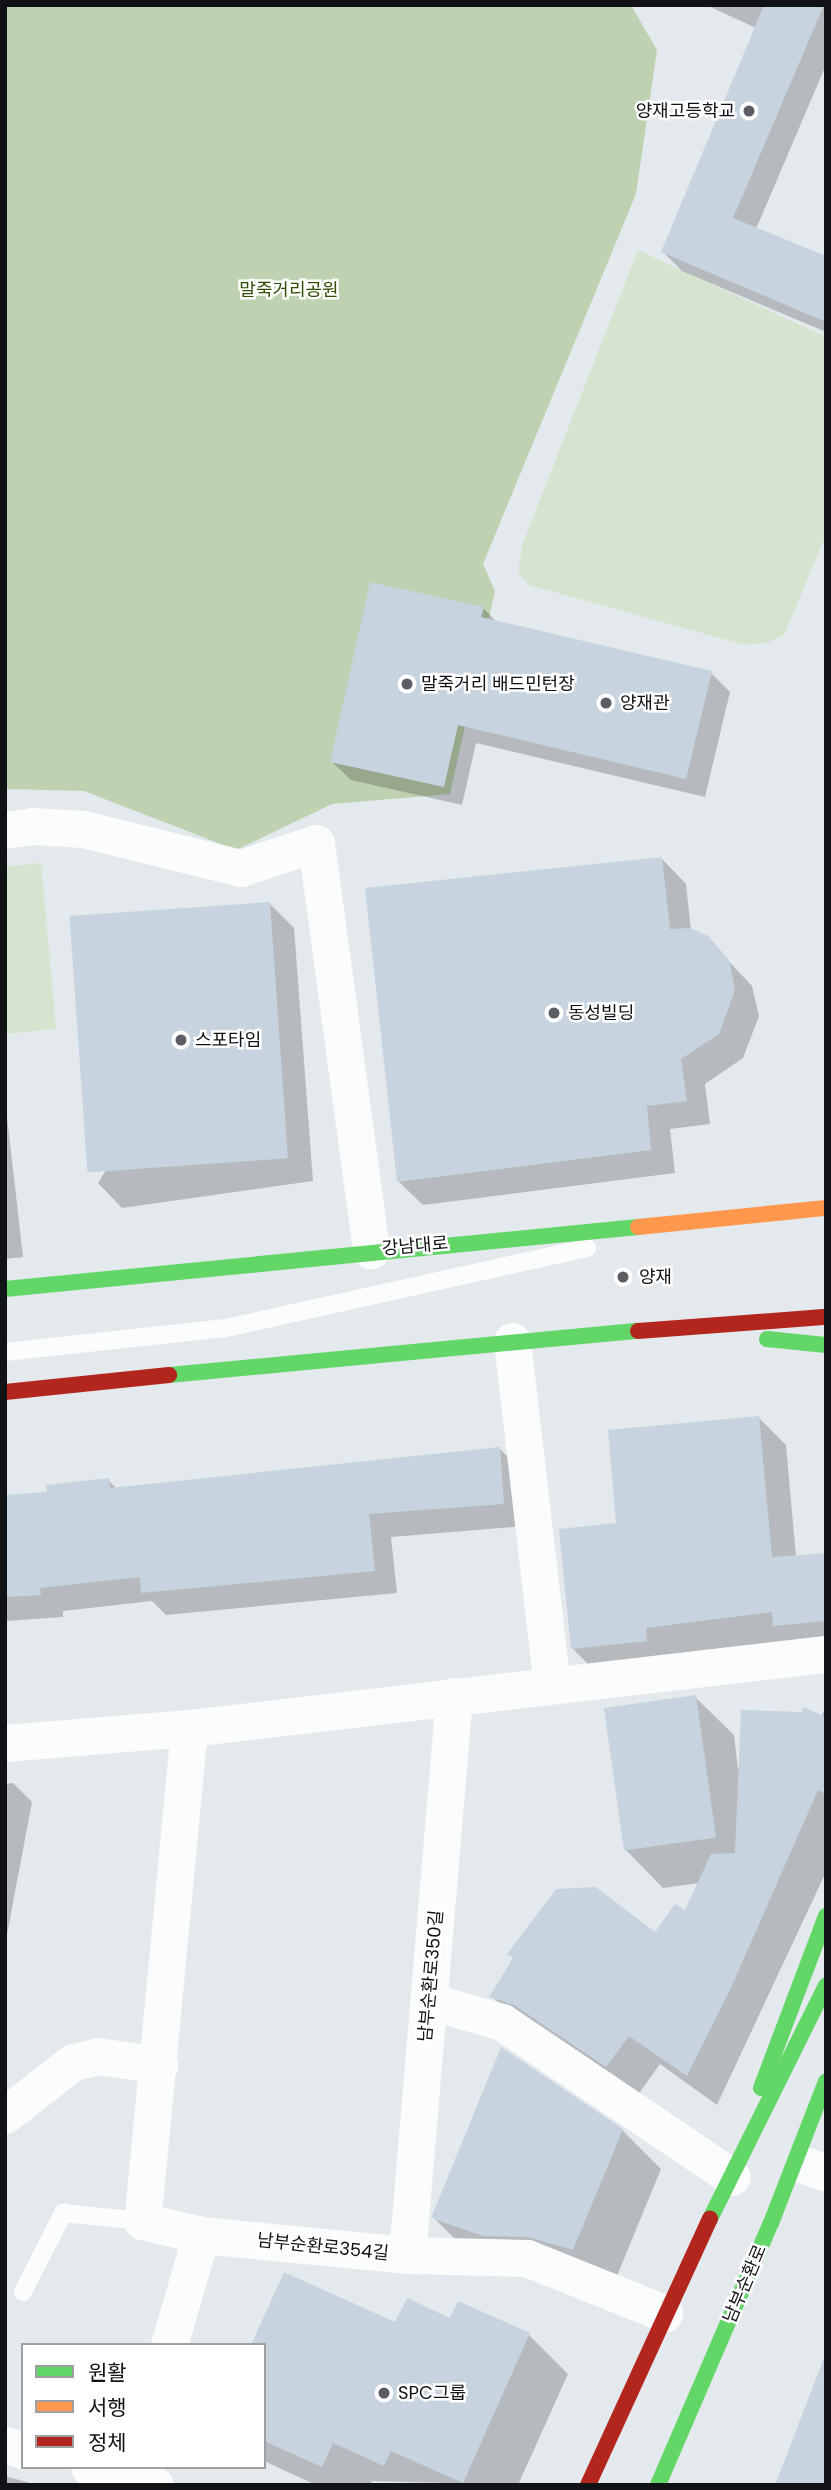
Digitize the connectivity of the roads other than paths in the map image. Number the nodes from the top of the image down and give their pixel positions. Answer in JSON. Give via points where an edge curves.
{"nodes":[{"id":1,"x":5,"y":830,"type":"edge"},
{"id":2,"x":826,"y":1208,"type":"edge"},
{"id":3,"x":709,"y":1219,"type":"junction"},
{"id":4,"x":371,"y":1250,"type":"junction"},
{"id":5,"x":5,"y":1289,"type":"edge"},
{"id":6,"x":826,"y":1317,"type":"edge"},
{"id":7,"x":675,"y":1327,"type":"junction"},
{"id":8,"x":512,"y":1341,"type":"junction"},
{"id":9,"x":826,"y":1345,"type":"edge"},
{"id":10,"x":5,"y":1352,"type":"edge"},
{"id":11,"x":5,"y":1392,"type":"edge"},
{"id":12,"x":826,"y":1654,"type":"edge"},
{"id":13,"x":552,"y":1685,"type":"junction"},
{"id":14,"x":454,"y":1696,"type":"junction"},
{"id":15,"x":189,"y":1728,"type":"junction"},
{"id":16,"x":5,"y":1743,"type":"edge"},
{"id":17,"x":826,"y":1916,"type":"edge"},
{"id":18,"x":826,"y":1985,"type":"edge"},
{"id":19,"x":429,"y":2001,"type":"junction"},
{"id":20,"x":159,"y":2065,"type":"junction"},
{"id":21,"x":826,"y":2081,"type":"edge"},
{"id":22,"x":5,"y":2115,"type":"edge"},
{"id":23,"x":826,"y":2132,"type":"edge"},
{"id":24,"x":815,"y":2169,"type":"edge"},
{"id":25,"x":732,"y":2177,"type":"junction"},
{"id":26,"x":142,"y":2221,"type":"junction"},
{"id":27,"x":771,"y":2223,"type":"junction"},
{"id":28,"x":201,"y":2235,"type":"junction"},
{"id":29,"x":407,"y":2255,"type":"junction"},
{"id":30,"x":23,"y":2292,"type":"dead end"},
{"id":31,"x":664,"y":2313,"type":"junction"},
{"id":32,"x":170,"y":2343,"type":"edge"},
{"id":33,"x":99,"y":2469,"type":"edge"},
{"id":34,"x":140,"y":2477,"type":"edge"},
{"id":35,"x":588,"y":2485,"type":"edge"},
{"id":36,"x":658,"y":2485,"type":"edge"}],
"edges":[{"from":1,"to":4,"type":"street","via":[[32,826],[83,829],[241,868],[316,843]]},
{"from":2,"to":3,"type":"main road","name":"강남대로"},
{"from":3,"to":4,"type":"main road","name":"강남대로"},
{"from":3,"to":10,"type":"lane","via":[[226,1328]]},
{"from":4,"to":5,"type":"main road","name":"강남대로"},
{"from":6,"to":7,"type":"main road"},
{"from":7,"to":8,"type":"main road"},
{"from":7,"to":9,"type":"main road"},
{"from":8,"to":11,"type":"main road"},
{"from":8,"to":13,"type":"street"},
{"from":12,"to":13,"type":"street"},
{"from":13,"to":14,"type":"street"},
{"from":14,"to":15,"type":"street"},
{"from":14,"to":19,"type":"street","name":"남부순환로350길"},
{"from":15,"to":16,"type":"street"},
{"from":15,"to":20,"type":"street"},
{"from":17,"to":25,"type":"main road","via":[[794,1991]]},
{"from":18,"to":25,"type":"main road"},
{"from":19,"to":25,"type":"street","via":[[502,2022]]},
{"from":19,"to":29,"type":"street","name":"남부순환로350길"},
{"from":20,"to":22,"type":"street","via":[[98,2056],[73,2062]]},
{"from":20,"to":26,"type":"street"},
{"from":21,"to":27,"type":"main road","name":"남부순환로"},
{"from":23,"to":24,"type":"main road"},
{"from":24,"to":27,"type":"main road"},
{"from":25,"to":31,"type":"main road"},
{"from":26,"to":28,"type":"street","name":"남부순환로354길"},
{"from":26,"to":30,"type":"lane","name":"남부순환로354길","via":[[63,2213]]},
{"from":27,"to":36,"type":"main road","name":"남부순환로"},
{"from":28,"to":29,"type":"street","name":"남부순환로354길"},
{"from":28,"to":32,"type":"street"},
{"from":29,"to":31,"type":"street","name":"남부순환로354길","via":[[527,2258]]},
{"from":31,"to":35,"type":"main road"},
{"from":33,"to":34,"type":"street"}]}
